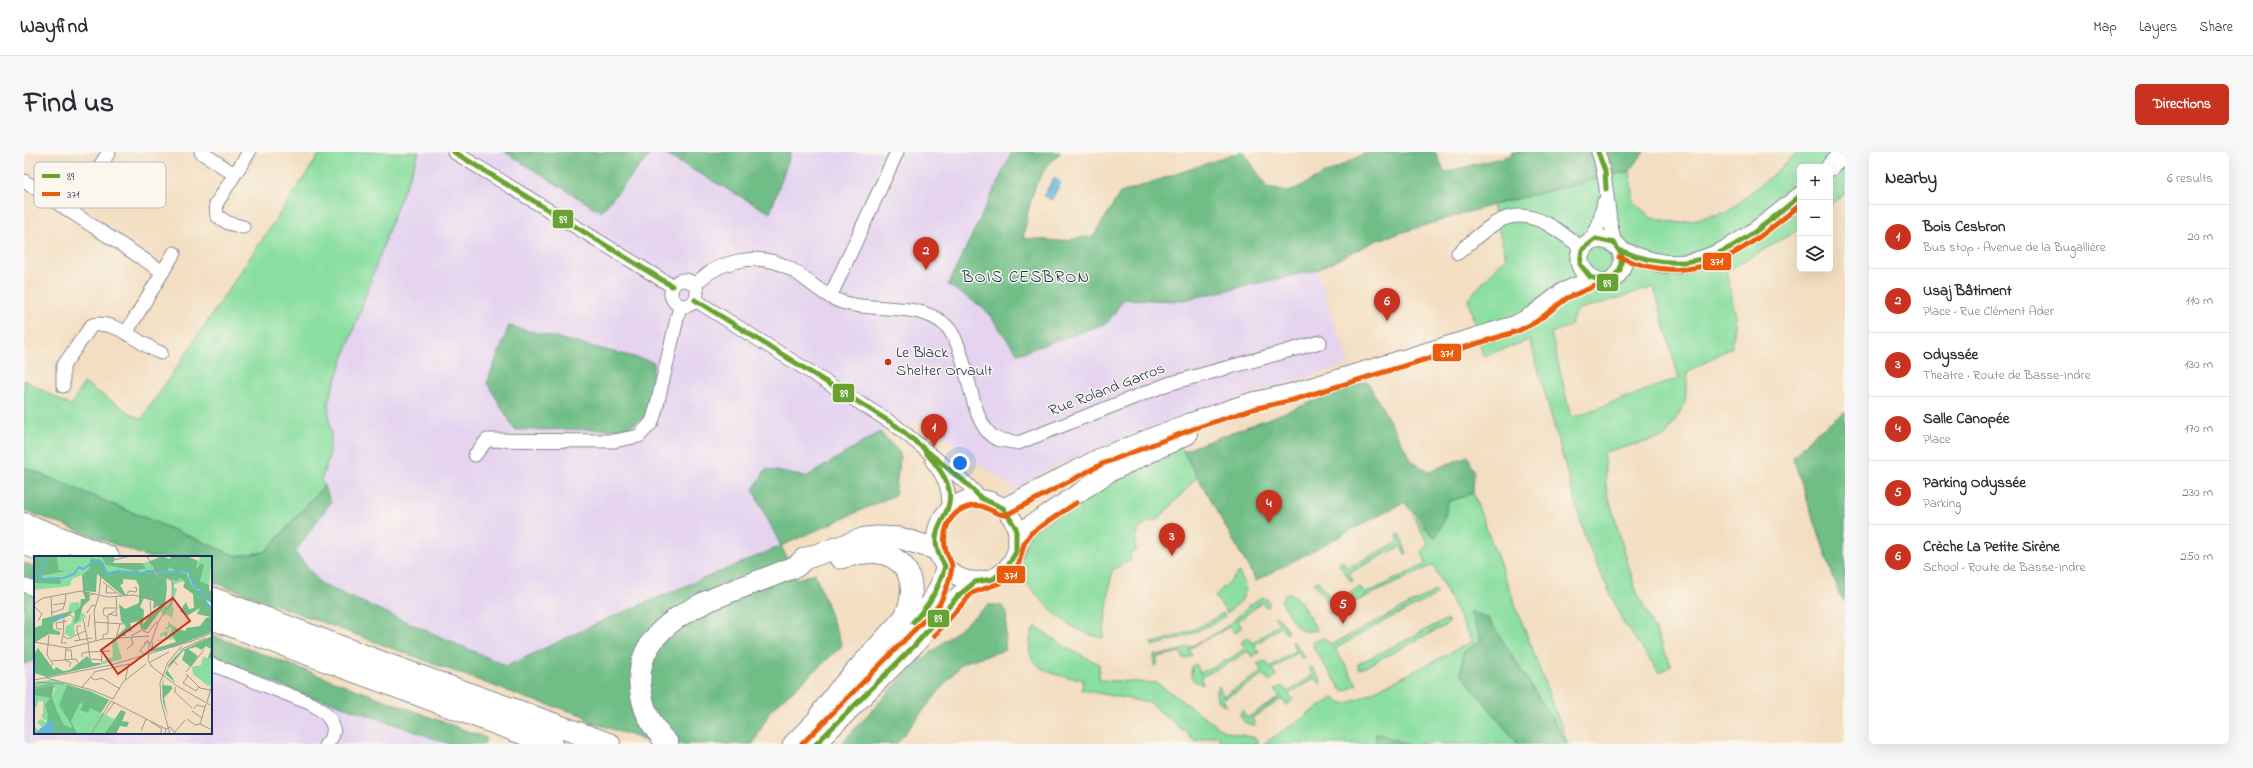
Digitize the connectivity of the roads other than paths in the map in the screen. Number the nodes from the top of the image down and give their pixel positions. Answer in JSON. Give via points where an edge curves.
{"nodes":[{"id":1,"x":109,"y":152,"type":"edge"},
{"id":2,"x":201,"y":152,"type":"edge"},
{"id":3,"x":249,"y":152,"type":"edge"},
{"id":4,"x":454,"y":152,"type":"edge"},
{"id":5,"x":897,"y":152,"type":"edge"},
{"id":6,"x":1598,"y":152,"type":"edge"},
{"id":7,"x":1843,"y":152,"type":"edge"},
{"id":8,"x":103,"y":162,"type":"edge"},
{"id":9,"x":1833,"y":164,"type":"edge"},
{"id":10,"x":234,"y":174,"type":"junction"},
{"id":11,"x":24,"y":181,"type":"edge"},
{"id":12,"x":34,"y":187,"type":"edge"},
{"id":13,"x":1606,"y":189,"type":"junction"},
{"id":14,"x":1797,"y":198,"type":"edge"},
{"id":15,"x":66,"y":208,"type":"edge"},
{"id":16,"x":73,"y":208,"type":"edge"},
{"id":17,"x":71,"y":211,"type":"junction"},
{"id":18,"x":243,"y":227,"type":"dead end"},
{"id":19,"x":1618,"y":247,"type":"junction"},
{"id":20,"x":1585,"y":251,"type":"junction"},
{"id":21,"x":174,"y":253,"type":"dead end"},
{"id":22,"x":1458,"y":253,"type":"dead end"},
{"id":23,"x":1661,"y":264,"type":"junction"},
{"id":24,"x":163,"y":272,"type":"junction"},
{"id":25,"x":1618,"y":275,"type":"junction"},
{"id":26,"x":1592,"y":280,"type":"junction"},
{"id":27,"x":695,"y":285,"type":"junction"},
{"id":28,"x":672,"y":286,"type":"junction"},
{"id":29,"x":1563,"y":292,"type":"junction"},
{"id":30,"x":830,"y":297,"type":"junction"},
{"id":31,"x":696,"y":300,"type":"junction"},
{"id":32,"x":680,"y":306,"type":"junction"},
{"id":33,"x":126,"y":333,"type":"junction"},
{"id":34,"x":1320,"y":342,"type":"dead end"},
{"id":35,"x":161,"y":353,"type":"dead end"},
{"id":36,"x":62,"y":386,"type":"dead end"},
{"id":37,"x":1291,"y":393,"type":"junction"},
{"id":38,"x":923,"y":448,"type":"junction"},
{"id":39,"x":475,"y":455,"type":"dead end"},
{"id":40,"x":981,"y":498,"type":"junction"},
{"id":41,"x":1003,"y":508,"type":"junction"},
{"id":42,"x":948,"y":511,"type":"junction"},
{"id":43,"x":24,"y":524,"type":"edge"},
{"id":44,"x":1017,"y":541,"type":"junction"},
{"id":45,"x":24,"y":543,"type":"edge"},
{"id":46,"x":56,"y":556,"type":"edge"},
{"id":47,"x":105,"y":556,"type":"edge"},
{"id":48,"x":941,"y":557,"type":"junction"},
{"id":49,"x":797,"y":566,"type":"junction"},
{"id":50,"x":975,"y":582,"type":"junction"},
{"id":51,"x":24,"y":585,"type":"edge"},
{"id":52,"x":34,"y":590,"type":"edge"},
{"id":53,"x":212,"y":598,"type":"edge"},
{"id":54,"x":212,"y":618,"type":"edge"},
{"id":55,"x":212,"y":664,"type":"edge"},
{"id":56,"x":820,"y":715,"type":"junction"},
{"id":57,"x":794,"y":743,"type":"edge"},
{"id":58,"x":326,"y":744,"type":"edge"},
{"id":59,"x":552,"y":744,"type":"edge"},
{"id":60,"x":609,"y":744,"type":"edge"},
{"id":61,"x":668,"y":744,"type":"edge"},
{"id":62,"x":816,"y":744,"type":"edge"}],
"edges":[{"from":1,"to":8,"type":"street"},
{"from":2,"to":10,"type":"street"},
{"from":3,"to":10,"type":"street"},
{"from":4,"to":28,"type":"street"},
{"from":5,"to":30,"type":"street"},
{"from":6,"to":13,"type":"street","via":[[1605,171]]},
{"from":7,"to":9,"type":"main road"},
{"from":10,"to":18,"type":"street","via":[[216,204],[217,216],[228,223]]},
{"from":11,"to":12,"type":"street"},
{"from":13,"to":19,"type":"street","via":[[1612,232]]},
{"from":13,"to":20,"type":"street","via":[[1603,212]]},
{"from":14,"to":23,"type":"main road","via":[[1728,248],[1701,261]]},
{"from":15,"to":17,"type":"street"},
{"from":16,"to":17,"type":"street"},
{"from":17,"to":24,"type":"street"},
{"from":19,"to":20,"type":"main road","via":[[1603,239]]},
{"from":19,"to":23,"type":"main road"},
{"from":19,"to":25,"type":"main road","via":[[1623,261]]},
{"from":20,"to":22,"type":"street","via":[[1545,222],[1533,217],[1520,216],[1495,223]]},
{"from":20,"to":26,"type":"main road","via":[[1585,275]]},
{"from":20,"to":29,"type":"main road"},
{"from":21,"to":24,"type":"street"},
{"from":23,"to":25,"type":"main road"},
{"from":24,"to":33,"type":"street"},
{"from":25,"to":26,"type":"main road","via":[[1608,283]]},
{"from":26,"to":29,"type":"main road"},
{"from":27,"to":28,"type":"street","via":[[683,279]]},
{"from":27,"to":30,"type":"street","name":"Rue Roland Garros","via":[[717,268],[754,258],[789,268]]},
{"from":27,"to":31,"type":"street"},
{"from":28,"to":32,"type":"street","via":[[671,298]]},
{"from":29,"to":37,"type":"main road","via":[[1532,316],[1515,325]]},
{"from":30,"to":34,"type":"street","name":"Rue Roland Garros","via":[[850,304],[923,314],[943,323],[954,337],[982,424],[996,439],[1018,443],[1168,384]]},
{"from":31,"to":32,"type":"street","via":[[689,306]]},
{"from":31,"to":38,"type":"street","via":[[895,425]]},
{"from":32,"to":39,"type":"street","via":[[652,422],[639,436],[589,442],[487,440]]},
{"from":33,"to":35,"type":"street"},
{"from":33,"to":36,"type":"street","via":[[101,323],[92,325],[63,366]]},
{"from":37,"to":41,"type":"main road","via":[[1251,402],[1134,443],[1099,458]]},
{"from":37,"to":44,"type":"main road","via":[[1158,448],[1109,473],[1030,525]]},
{"from":38,"to":40,"type":"street","via":[[966,482]]},
{"from":38,"to":42,"type":"street","via":[[948,487]]},
{"from":40,"to":41,"type":"main road"},
{"from":40,"to":42,"type":"main road","via":[[960,503]]},
{"from":41,"to":44,"type":"main road","via":[[1013,521]]},
{"from":42,"to":48,"type":"main road","via":[[936,532]]},
{"from":43,"to":47,"type":"highway"},
{"from":44,"to":50,"type":"main road","via":[[1014,558],[1006,569],[993,579]]},
{"from":45,"to":46,"type":"highway"},
{"from":48,"to":49,"type":"highway","via":[[900,538],[865,538],[804,559]]},
{"from":48,"to":50,"type":"main road","via":[[954,574]]},
{"from":48,"to":56,"type":"main road","via":[[940,587],[927,608]]},
{"from":49,"to":56,"type":"highway","via":[[807,567],[862,553],[879,553],[892,557],[905,567],[912,582],[913,593],[904,618],[839,690]]},
{"from":49,"to":61,"type":"highway","via":[[695,606],[656,635],[647,649],[640,670],[641,694],[652,724]]},
{"from":50,"to":62,"type":"main road","via":[[958,596],[915,645]]},
{"from":51,"to":52,"type":"street"},
{"from":53,"to":60,"type":"highway"},
{"from":54,"to":59,"type":"highway"},
{"from":55,"to":58,"type":"street","via":[[325,711],[333,728],[330,740]]},
{"from":56,"to":57,"type":"main road"}]}
